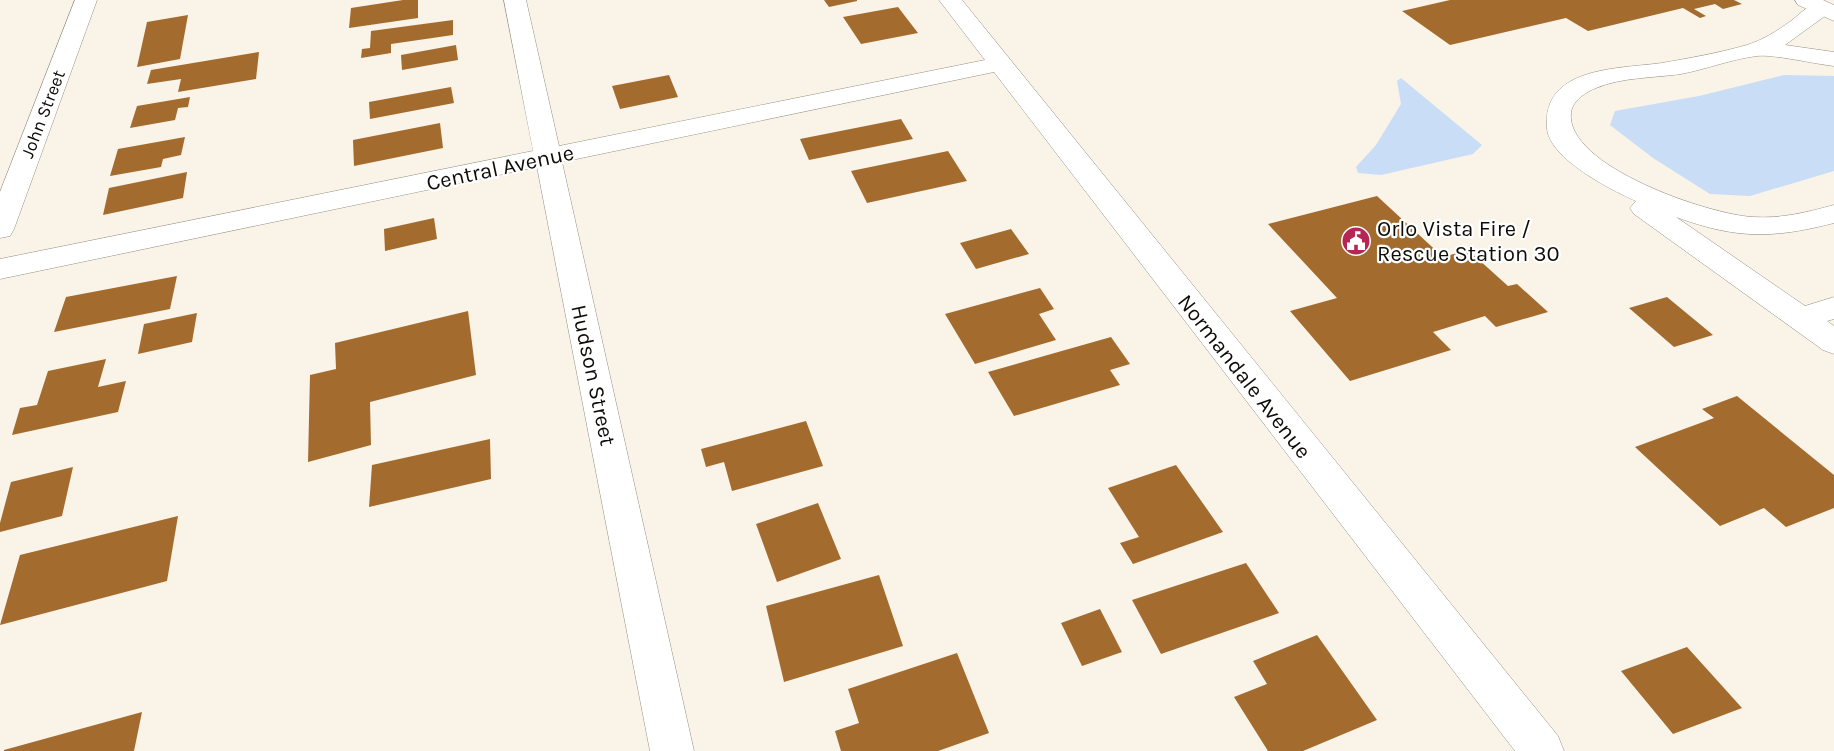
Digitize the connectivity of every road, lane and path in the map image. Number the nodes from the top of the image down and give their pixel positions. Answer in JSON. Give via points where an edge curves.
{"nodes":[{"id":1,"x":86,"y":0,"type":"edge"},
{"id":2,"x":515,"y":0,"type":"edge"},
{"id":3,"x":950,"y":0,"type":"edge"},
{"id":4,"x":1820,"y":7,"type":"edge"},
{"id":5,"x":1758,"y":49,"type":"junction"},
{"id":6,"x":1834,"y":58,"type":"edge"},
{"id":7,"x":999,"y":64,"type":"junction"},
{"id":8,"x":548,"y":158,"type":"junction"},
{"id":9,"x":1624,"y":185,"type":"junction"},
{"id":10,"x":1834,"y":214,"type":"edge"},
{"id":11,"x":0,"y":229,"type":"edge"},
{"id":12,"x":0,"y":269,"type":"edge"},
{"id":13,"x":1834,"y":308,"type":"edge"},
{"id":14,"x":1801,"y":318,"type":"junction"},
{"id":15,"x":1834,"y":342,"type":"edge"},
{"id":16,"x":672,"y":751,"type":"edge"},
{"id":17,"x":1542,"y":751,"type":"edge"}],
"edges":[{"from":1,"to":11,"type":"street","name":"John Street"},
{"from":2,"to":8,"type":"street","name":"Hudson Street"},
{"from":3,"to":7,"type":"street","name":"Normandale Avenue"},
{"from":4,"to":5,"type":"street","via":[[1785,38]]},
{"from":5,"to":6,"type":"street"},
{"from":5,"to":9,"type":"street","via":[[1662,70],[1592,80],[1570,92],[1557,115],[1565,140],[1589,164]]},
{"from":7,"to":8,"type":"street","name":"Central Avenue"},
{"from":7,"to":17,"type":"street","name":"Normandale Avenue"},
{"from":8,"to":12,"type":"street","name":"Central Avenue"},
{"from":8,"to":16,"type":"street","name":"Hudson Street"},
{"from":9,"to":10,"type":"street","via":[[1681,211],[1740,225],[1766,227]]},
{"from":9,"to":14,"type":"street","via":[[1647,210]]},
{"from":13,"to":14,"type":"street"},
{"from":14,"to":15,"type":"street"}]}
